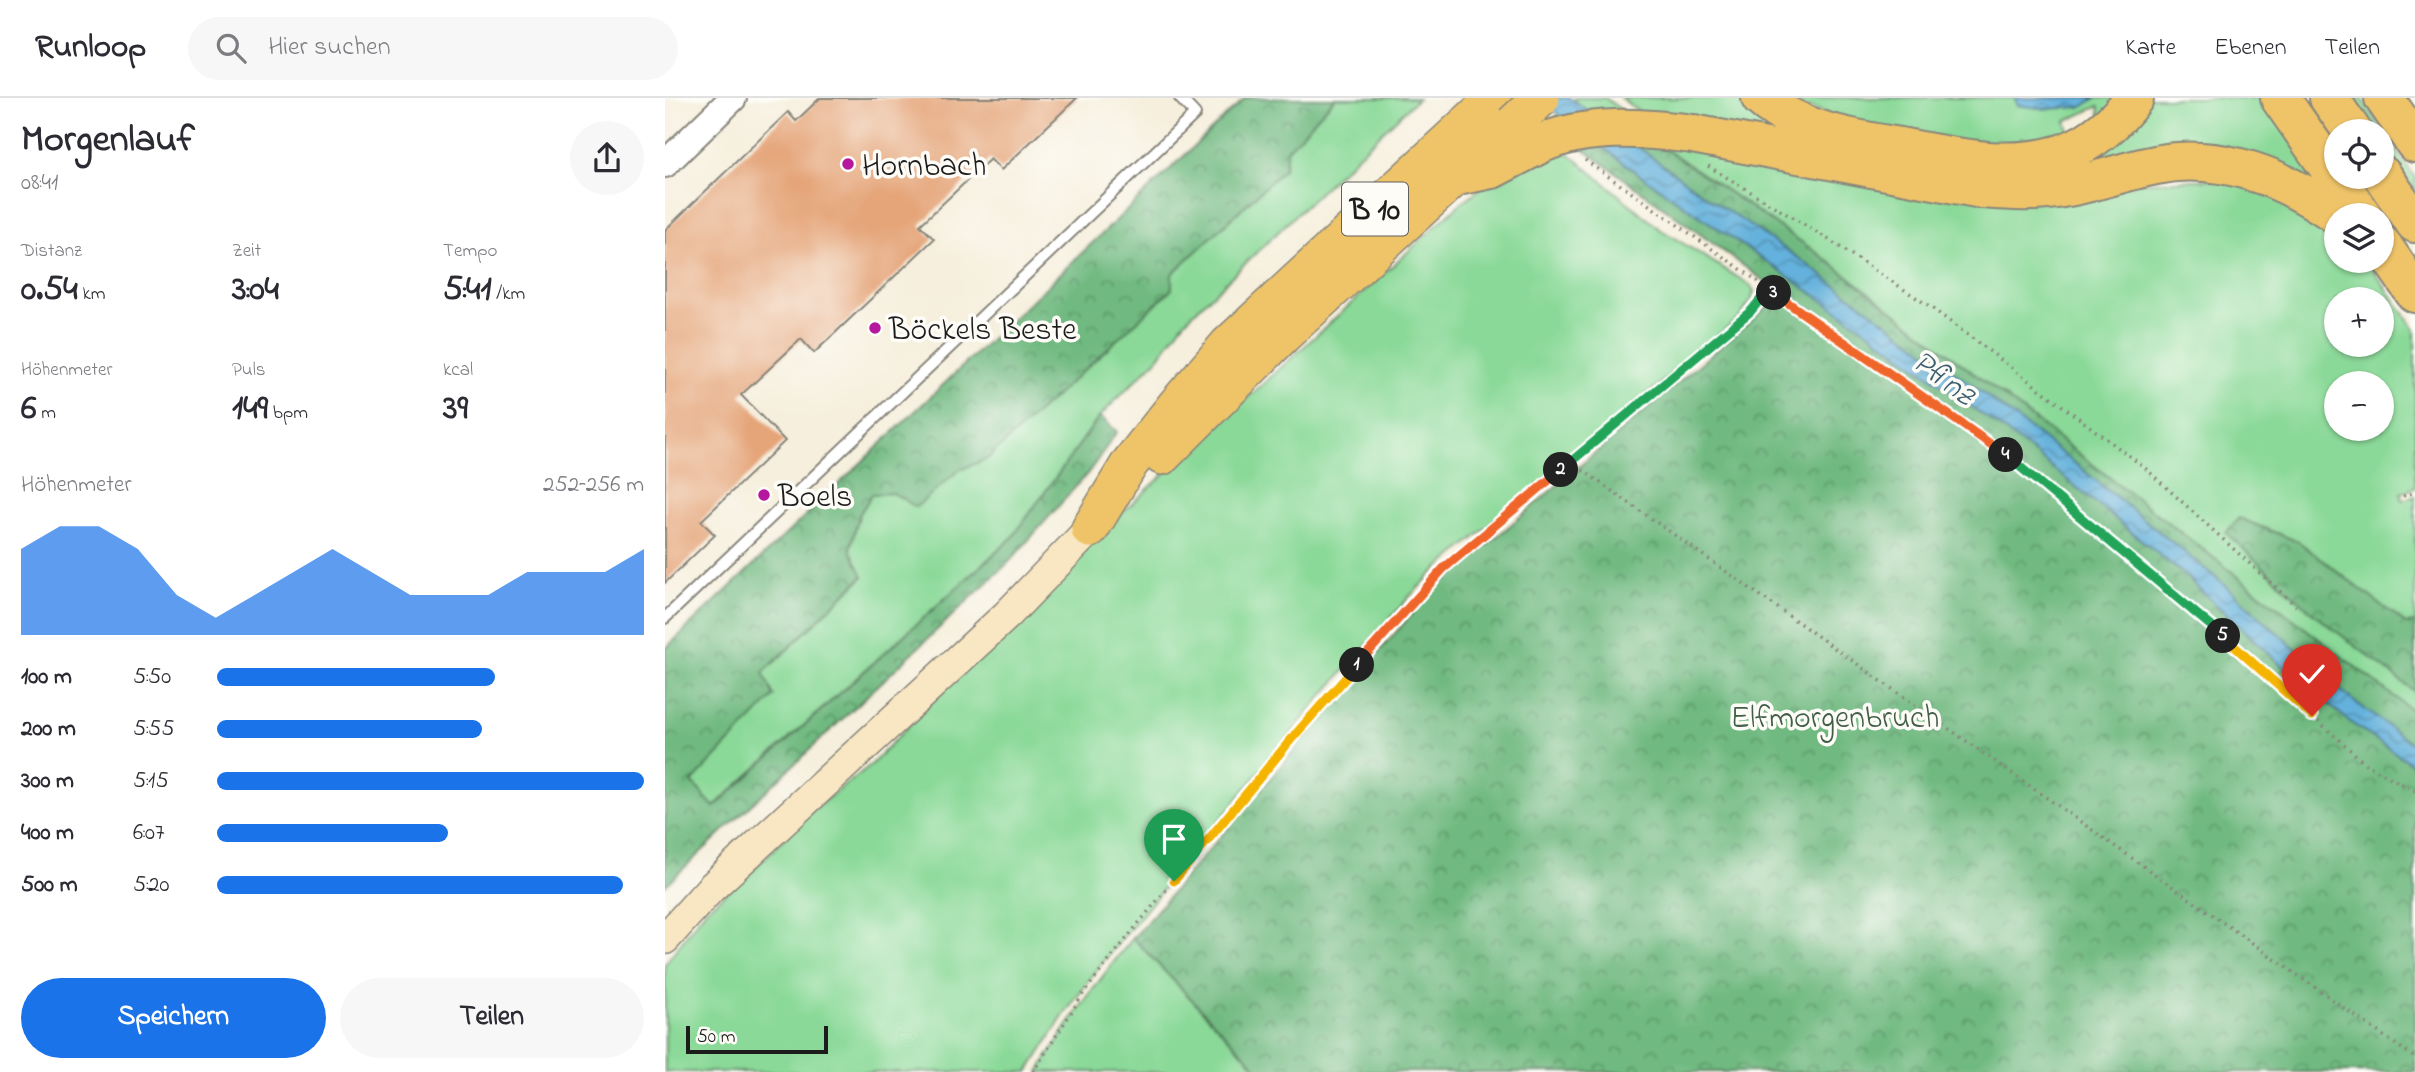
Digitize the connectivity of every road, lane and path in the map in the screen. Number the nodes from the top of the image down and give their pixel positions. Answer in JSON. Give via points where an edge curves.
{"nodes":[{"id":1,"x":733,"y":98,"type":"edge"},
{"id":2,"x":1180,"y":98,"type":"edge"},
{"id":3,"x":1541,"y":98,"type":"edge"},
{"id":4,"x":1761,"y":98,"type":"edge"},
{"id":5,"x":2134,"y":98,"type":"edge"},
{"id":6,"x":2280,"y":98,"type":"edge"},
{"id":7,"x":2329,"y":98,"type":"edge"},
{"id":8,"x":2384,"y":98,"type":"edge"},
{"id":9,"x":1509,"y":118,"type":"edge"},
{"id":10,"x":2343,"y":119,"type":"edge"},
{"id":11,"x":2415,"y":143,"type":"edge"},
{"id":12,"x":1696,"y":148,"type":"junction"},
{"id":13,"x":1583,"y":158,"type":"dead end"},
{"id":14,"x":665,"y":163,"type":"edge"},
{"id":15,"x":1453,"y":177,"type":"joint"},
{"id":16,"x":2392,"y":189,"type":"edge"},
{"id":17,"x":2353,"y":203,"type":"edge"},
{"id":18,"x":2324,"y":207,"type":"edge"},
{"id":19,"x":2415,"y":223,"type":"edge"},
{"id":20,"x":2394,"y":264,"type":"edge"},
{"id":21,"x":1769,"y":289,"type":"junction"},
{"id":22,"x":2415,"y":293,"type":"edge"},
{"id":23,"x":1571,"y":462,"type":"junction"},
{"id":24,"x":2415,"y":492,"type":"edge"},
{"id":25,"x":2403,"y":496,"type":"dead end"},
{"id":26,"x":1090,"y":529,"type":"junction"},
{"id":27,"x":2296,"y":606,"type":"dead end"},
{"id":28,"x":665,"y":618,"type":"edge"},
{"id":29,"x":2415,"y":791,"type":"edge"},
{"id":30,"x":665,"y":939,"type":"edge"},
{"id":31,"x":2415,"y":1058,"type":"edge"},
{"id":32,"x":1033,"y":1072,"type":"edge"}],
"edges":[{"from":1,"to":14,"type":"street"},
{"from":2,"to":28,"type":"lane","via":[[1195,114]]},
{"from":3,"to":9,"type":"highway","number":"B 10","bridge":true},
{"from":4,"to":5,"type":"highway","via":[[1791,119],[1837,135],[2000,162],[2043,158],[2072,149],[2108,127]]},
{"from":6,"to":17,"type":"highway"},
{"from":7,"to":10,"type":"highway"},
{"from":8,"to":11,"type":"highway"},
{"from":9,"to":12,"type":"highway","bridge":true,"via":[[1585,131],[1651,129]]},
{"from":9,"to":15,"type":"highway","via":[[1492,169]]},
{"from":9,"to":26,"type":"highway","number":"B 10","via":[[1262,312],[1228,345],[1131,463]]},
{"from":12,"to":18,"type":"highway","via":[[2020,192],[2063,188],[2179,162],[2211,164],[2265,174]]},
{"from":12,"to":27,"type":"path","via":[[1929,306],[2144,467]]},
{"from":13,"to":21,"type":"path"},
{"from":15,"to":26,"type":"highway","number":"B 10","via":[[1240,377]]},
{"from":16,"to":19,"type":"highway"},
{"from":20,"to":22,"type":"highway"},
{"from":21,"to":23,"type":"path","via":[[1751,311]]},
{"from":21,"to":29,"type":"path","via":[[2010,457],[2202,617],[2367,765]]},
{"from":23,"to":31,"type":"path"},
{"from":23,"to":32,"type":"path","via":[[1443,569],[1294,736],[1083,994]]},
{"from":24,"to":25,"type":"path"},
{"from":26,"to":30,"type":"main road","via":[[1007,615],[711,888]]}]}
